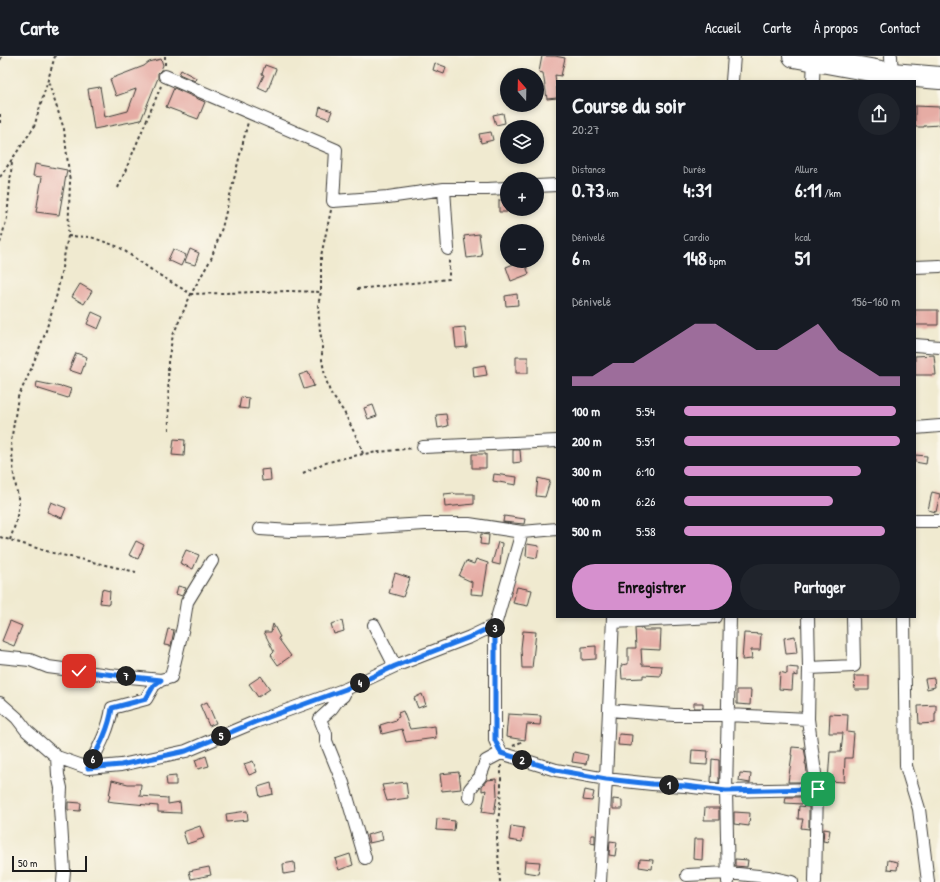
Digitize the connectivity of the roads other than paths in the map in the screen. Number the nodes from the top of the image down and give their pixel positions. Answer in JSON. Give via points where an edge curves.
{"nodes":[{"id":1,"x":734,"y":56,"type":"edge"},
{"id":2,"x":807,"y":66,"type":"edge"},
{"id":3,"x":892,"y":70,"type":"edge"},
{"id":4,"x":165,"y":76,"type":"road end"},
{"id":5,"x":940,"y":78,"type":"edge"},
{"id":6,"x":732,"y":80,"type":"edge"},
{"id":7,"x":556,"y":185,"type":"edge"},
{"id":8,"x":544,"y":186,"type":"edge"},
{"id":9,"x":500,"y":188,"type":"edge"},
{"id":10,"x":444,"y":189,"type":"junction"},
{"id":11,"x":448,"y":250,"type":"road end"},
{"id":12,"x":940,"y":266,"type":"edge"},
{"id":13,"x":916,"y":267,"type":"edge"},
{"id":14,"x":916,"y":345,"type":"edge"},
{"id":15,"x":940,"y":347,"type":"edge"},
{"id":16,"x":940,"y":426,"type":"edge"},
{"id":17,"x":916,"y":428,"type":"edge"},
{"id":18,"x":556,"y":441,"type":"edge"},
{"id":19,"x":423,"y":447,"type":"road end"},
{"id":20,"x":916,"y":521,"type":"edge"},
{"id":21,"x":940,"y":521,"type":"edge"},
{"id":22,"x":260,"y":529,"type":"dead end"},
{"id":23,"x":556,"y":530,"type":"edge"},
{"id":24,"x":522,"y":532,"type":"junction"},
{"id":25,"x":212,"y":561,"type":"dead end"},
{"id":26,"x":681,"y":618,"type":"edge"},
{"id":27,"x":730,"y":618,"type":"edge"},
{"id":28,"x":808,"y":618,"type":"edge"},
{"id":29,"x":853,"y":618,"type":"edge"},
{"id":30,"x":904,"y":618,"type":"edge"},
{"id":31,"x":613,"y":620,"type":"edge"},
{"id":32,"x":374,"y":625,"type":"dead end"},
{"id":33,"x":495,"y":625,"type":"junction"},
{"id":34,"x":0,"y":657,"type":"edge"},
{"id":35,"x":395,"y":666,"type":"junction"},
{"id":36,"x":809,"y":668,"type":"junction"},
{"id":37,"x":161,"y":680,"type":"junction"},
{"id":38,"x":346,"y":689,"type":"junction"},
{"id":39,"x":0,"y":703,"type":"edge"},
{"id":40,"x":609,"y":710,"type":"junction"},
{"id":41,"x":728,"y":715,"type":"junction"},
{"id":42,"x":808,"y":719,"type":"junction"},
{"id":43,"x":501,"y":753,"type":"junction"},
{"id":44,"x":57,"y":758,"type":"junction"},
{"id":45,"x":88,"y":768,"type":"junction"},
{"id":46,"x":606,"y":779,"type":"junction"},
{"id":47,"x":818,"y":789,"type":"junction"},
{"id":48,"x":726,"y":791,"type":"junction"},
{"id":49,"x":469,"y":797,"type":"dead end"},
{"id":50,"x":365,"y":858,"type":"dead end"},
{"id":51,"x":687,"y":875,"type":"dead end"},
{"id":52,"x":728,"y":878,"type":"edge"},
{"id":53,"x":63,"y":882,"type":"edge"},
{"id":54,"x":600,"y":882,"type":"edge"},
{"id":55,"x":792,"y":882,"type":"edge"},
{"id":56,"x":815,"y":882,"type":"edge"},
{"id":57,"x":928,"y":882,"type":"edge"}],
"edges":[{"from":1,"to":6,"type":"street"},
{"from":2,"to":3,"type":"highway"},
{"from":3,"to":5,"type":"highway"},
{"from":4,"to":10,"type":"street","via":[[336,150],[333,201]]},
{"from":7,"to":8,"type":"street"},
{"from":9,"to":10,"type":"street"},
{"from":10,"to":11,"type":"street"},
{"from":12,"to":13,"type":"street"},
{"from":14,"to":15,"type":"street"},
{"from":16,"to":17,"type":"street"},
{"from":18,"to":19,"type":"street"},
{"from":20,"to":21,"type":"street"},
{"from":22,"to":24,"type":"street","via":[[291,531],[469,524]]},
{"from":23,"to":24,"type":"street"},
{"from":24,"to":33,"type":"street"},
{"from":25,"to":37,"type":"street","via":[[187,602],[171,677]]},
{"from":26,"to":31,"type":"street"},
{"from":27,"to":41,"type":"street"},
{"from":28,"to":36,"type":"street"},
{"from":29,"to":36,"type":"street","via":[[854,666]]},
{"from":30,"to":57,"type":"street","via":[[906,766],[919,810]]},
{"from":31,"to":40,"type":"street"},
{"from":32,"to":35,"type":"street"},
{"from":33,"to":35,"type":"street"},
{"from":33,"to":43,"type":"street","via":[[495,740]]},
{"from":34,"to":37,"type":"street","via":[[30,660],[48,668]]},
{"from":35,"to":38,"type":"street"},
{"from":36,"to":42,"type":"street"},
{"from":37,"to":45,"type":"street","via":[[154,685],[146,699],[112,708],[104,736]]},
{"from":38,"to":45,"type":"street","via":[[255,722],[186,751],[121,765]]},
{"from":38,"to":50,"type":"street","via":[[332,708],[320,718],[326,741],[343,782]]},
{"from":39,"to":44,"type":"street"},
{"from":40,"to":41,"type":"street","via":[[674,715]]},
{"from":40,"to":46,"type":"street"},
{"from":41,"to":42,"type":"street"},
{"from":41,"to":48,"type":"street"},
{"from":42,"to":47,"type":"street"},
{"from":43,"to":46,"type":"street","via":[[556,770]]},
{"from":43,"to":49,"type":"street","via":[[486,761],[480,777],[470,789]]},
{"from":44,"to":45,"type":"street"},
{"from":44,"to":53,"type":"street","via":[[61,788]]},
{"from":46,"to":48,"type":"street"},
{"from":46,"to":54,"type":"street"},
{"from":47,"to":48,"type":"street"},
{"from":47,"to":56,"type":"street"},
{"from":48,"to":52,"type":"street"},
{"from":51,"to":52,"type":"street"},
{"from":52,"to":55,"type":"street","via":[[769,877]]}]}
